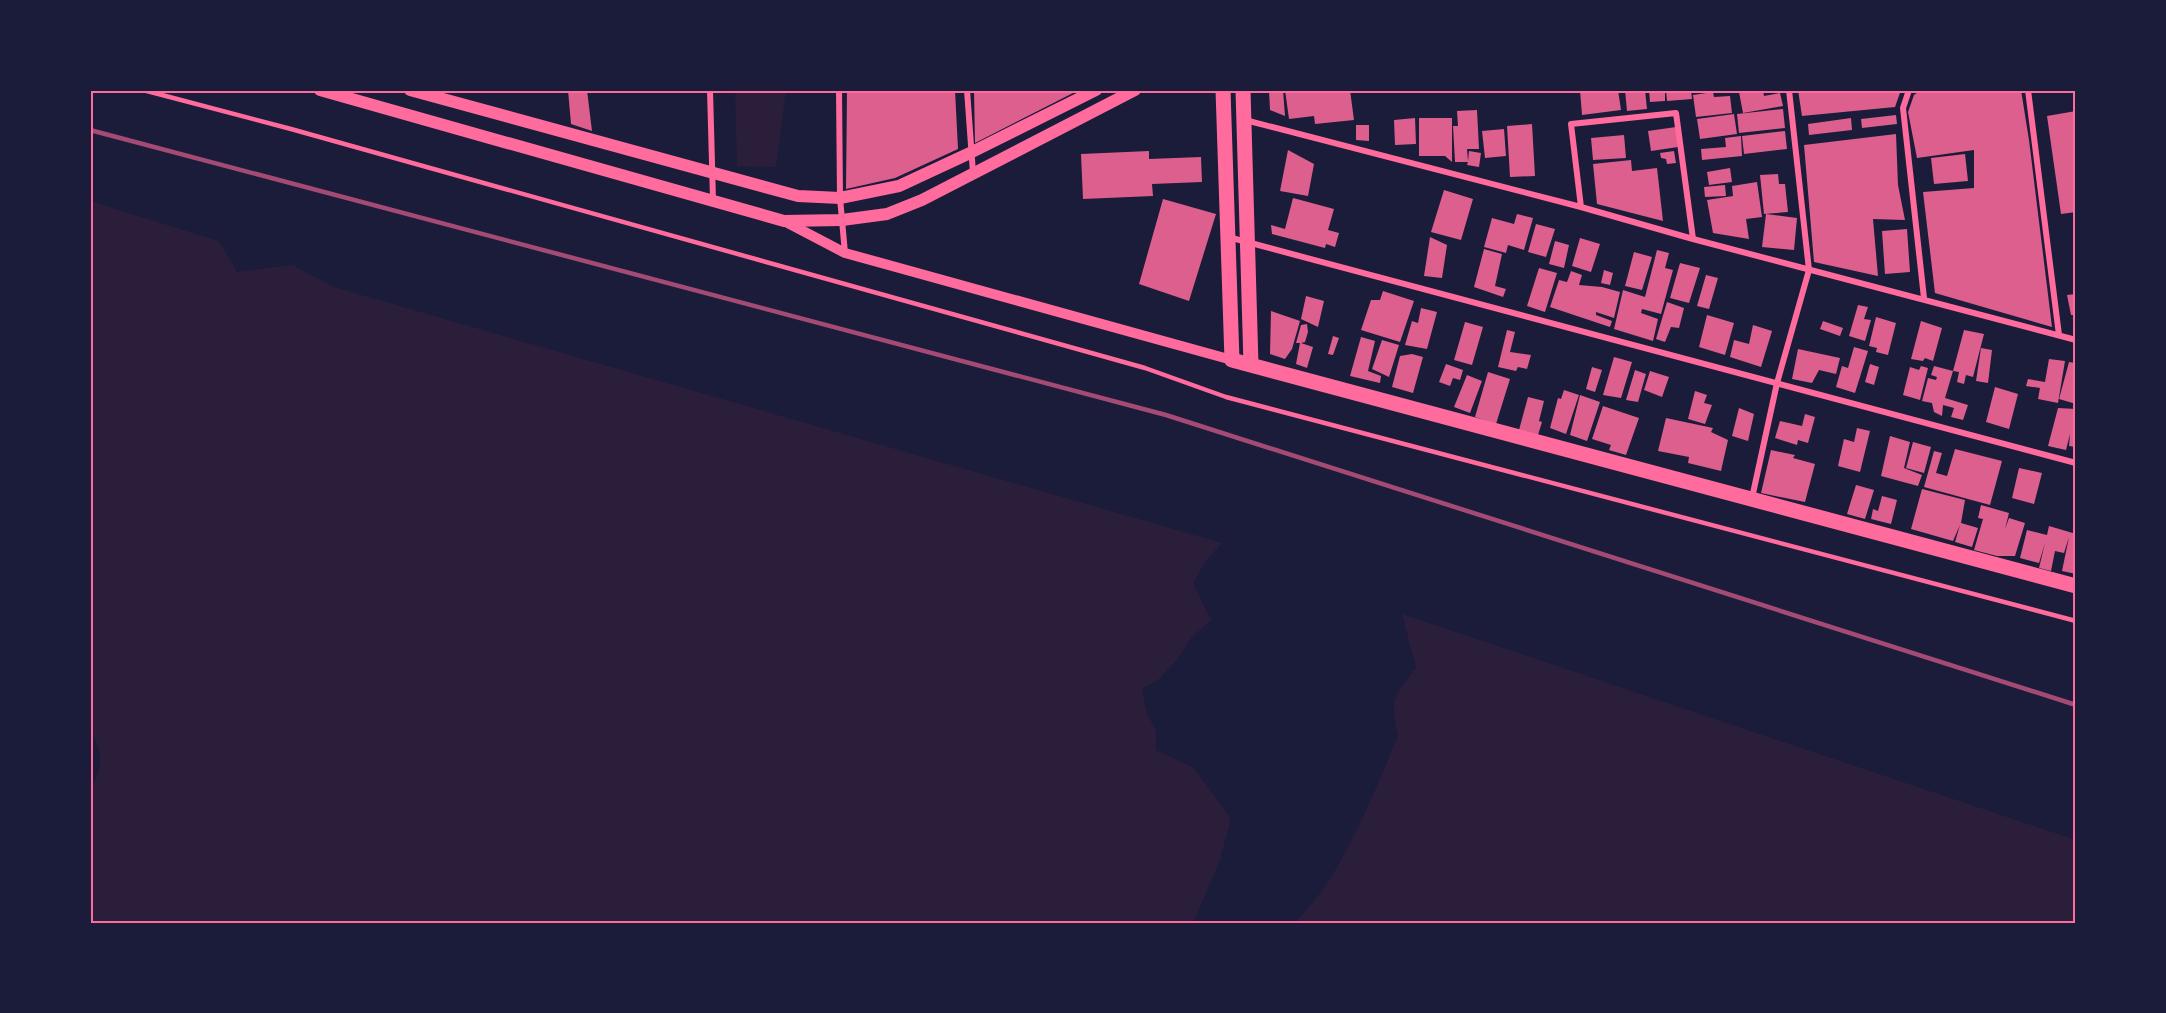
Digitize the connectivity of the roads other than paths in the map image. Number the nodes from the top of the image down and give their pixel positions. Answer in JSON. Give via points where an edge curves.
{"nodes":[{"id":1,"x":143,"y":90,"type":"edge"},
{"id":2,"x":320,"y":90,"type":"edge"},
{"id":3,"x":410,"y":90,"type":"edge"},
{"id":4,"x":710,"y":90,"type":"edge"},
{"id":5,"x":839,"y":90,"type":"edge"},
{"id":6,"x":967,"y":90,"type":"edge"},
{"id":7,"x":1135,"y":90,"type":"edge"},
{"id":8,"x":1223,"y":90,"type":"edge"},
{"id":9,"x":1243,"y":90,"type":"edge"},
{"id":10,"x":1789,"y":90,"type":"edge"},
{"id":11,"x":1909,"y":90,"type":"edge"},
{"id":12,"x":2028,"y":90,"type":"edge"},
{"id":13,"x":1089,"y":92,"type":"edge"},
{"id":14,"x":1244,"y":120,"type":"junction"},
{"id":15,"x":970,"y":153,"type":"junction"},
{"id":16,"x":712,"y":173,"type":"junction"},
{"id":17,"x":973,"y":174,"type":"junction"},
{"id":18,"x":840,"y":198,"type":"junction"},
{"id":19,"x":713,"y":201,"type":"junction"},
{"id":20,"x":1581,"y":207,"type":"junction"},
{"id":21,"x":842,"y":220,"type":"junction"},
{"id":22,"x":784,"y":221,"type":"junction"},
{"id":23,"x":1228,"y":237,"type":"junction"},
{"id":24,"x":1693,"y":239,"type":"junction"},
{"id":25,"x":1248,"y":240,"type":"junction"},
{"id":26,"x":845,"y":253,"type":"junction"},
{"id":27,"x":1809,"y":270,"type":"junction"},
{"id":28,"x":1924,"y":298,"type":"junction"},
{"id":29,"x":2059,"y":335,"type":"junction"},
{"id":30,"x":2076,"y":340,"type":"edge"},
{"id":31,"x":1232,"y":360,"type":"junction"},
{"id":32,"x":1251,"y":365,"type":"junction"},
{"id":33,"x":1777,"y":383,"type":"junction"},
{"id":34,"x":2076,"y":463,"type":"edge"},
{"id":35,"x":1752,"y":499,"type":"junction"},
{"id":36,"x":2076,"y":586,"type":"edge"},
{"id":37,"x":2076,"y":621,"type":"edge"}],
"edges":[{"from":1,"to":37,"type":"lane","via":[[1145,368],[1226,397]]},
{"from":2,"to":19,"type":"main road"},
{"from":3,"to":16,"type":"main road"},
{"from":4,"to":16,"type":"street"},
{"from":5,"to":18,"type":"street"},
{"from":6,"to":15,"type":"street"},
{"from":7,"to":17,"type":"main road"},
{"from":8,"to":23,"type":"main road"},
{"from":9,"to":14,"type":"main road"},
{"from":10,"to":27,"type":"street"},
{"from":11,"to":28,"type":"street","via":[[1903,108]]},
{"from":12,"to":29,"type":"street"},
{"from":13,"to":15,"type":"main road"},
{"from":14,"to":20,"type":"street"},
{"from":14,"to":25,"type":"main road"},
{"from":15,"to":17,"type":"street"},
{"from":15,"to":18,"type":"main road","via":[[899,186]]},
{"from":16,"to":18,"type":"main road","via":[[798,196]]},
{"from":16,"to":19,"type":"street"},
{"from":17,"to":21,"type":"main road","via":[[887,214]]},
{"from":18,"to":21,"type":"street"},
{"from":19,"to":22,"type":"main road"},
{"from":20,"to":24,"type":"street"},
{"from":20,"to":24,"type":"street","via":[[1571,124],[1676,113]]},
{"from":21,"to":22,"type":"main road"},
{"from":21,"to":26,"type":"street"},
{"from":22,"to":26,"type":"street"},
{"from":23,"to":25,"type":"street"},
{"from":23,"to":31,"type":"main road"},
{"from":24,"to":27,"type":"street"},
{"from":25,"to":32,"type":"main road"},
{"from":25,"to":33,"type":"street"},
{"from":26,"to":31,"type":"street"},
{"from":27,"to":28,"type":"street"},
{"from":27,"to":33,"type":"street"},
{"from":28,"to":29,"type":"street"},
{"from":29,"to":30,"type":"street"},
{"from":31,"to":32,"type":"main road"},
{"from":32,"to":35,"type":"main road"},
{"from":33,"to":34,"type":"street"},
{"from":33,"to":35,"type":"street"},
{"from":35,"to":36,"type":"main road"}]}
